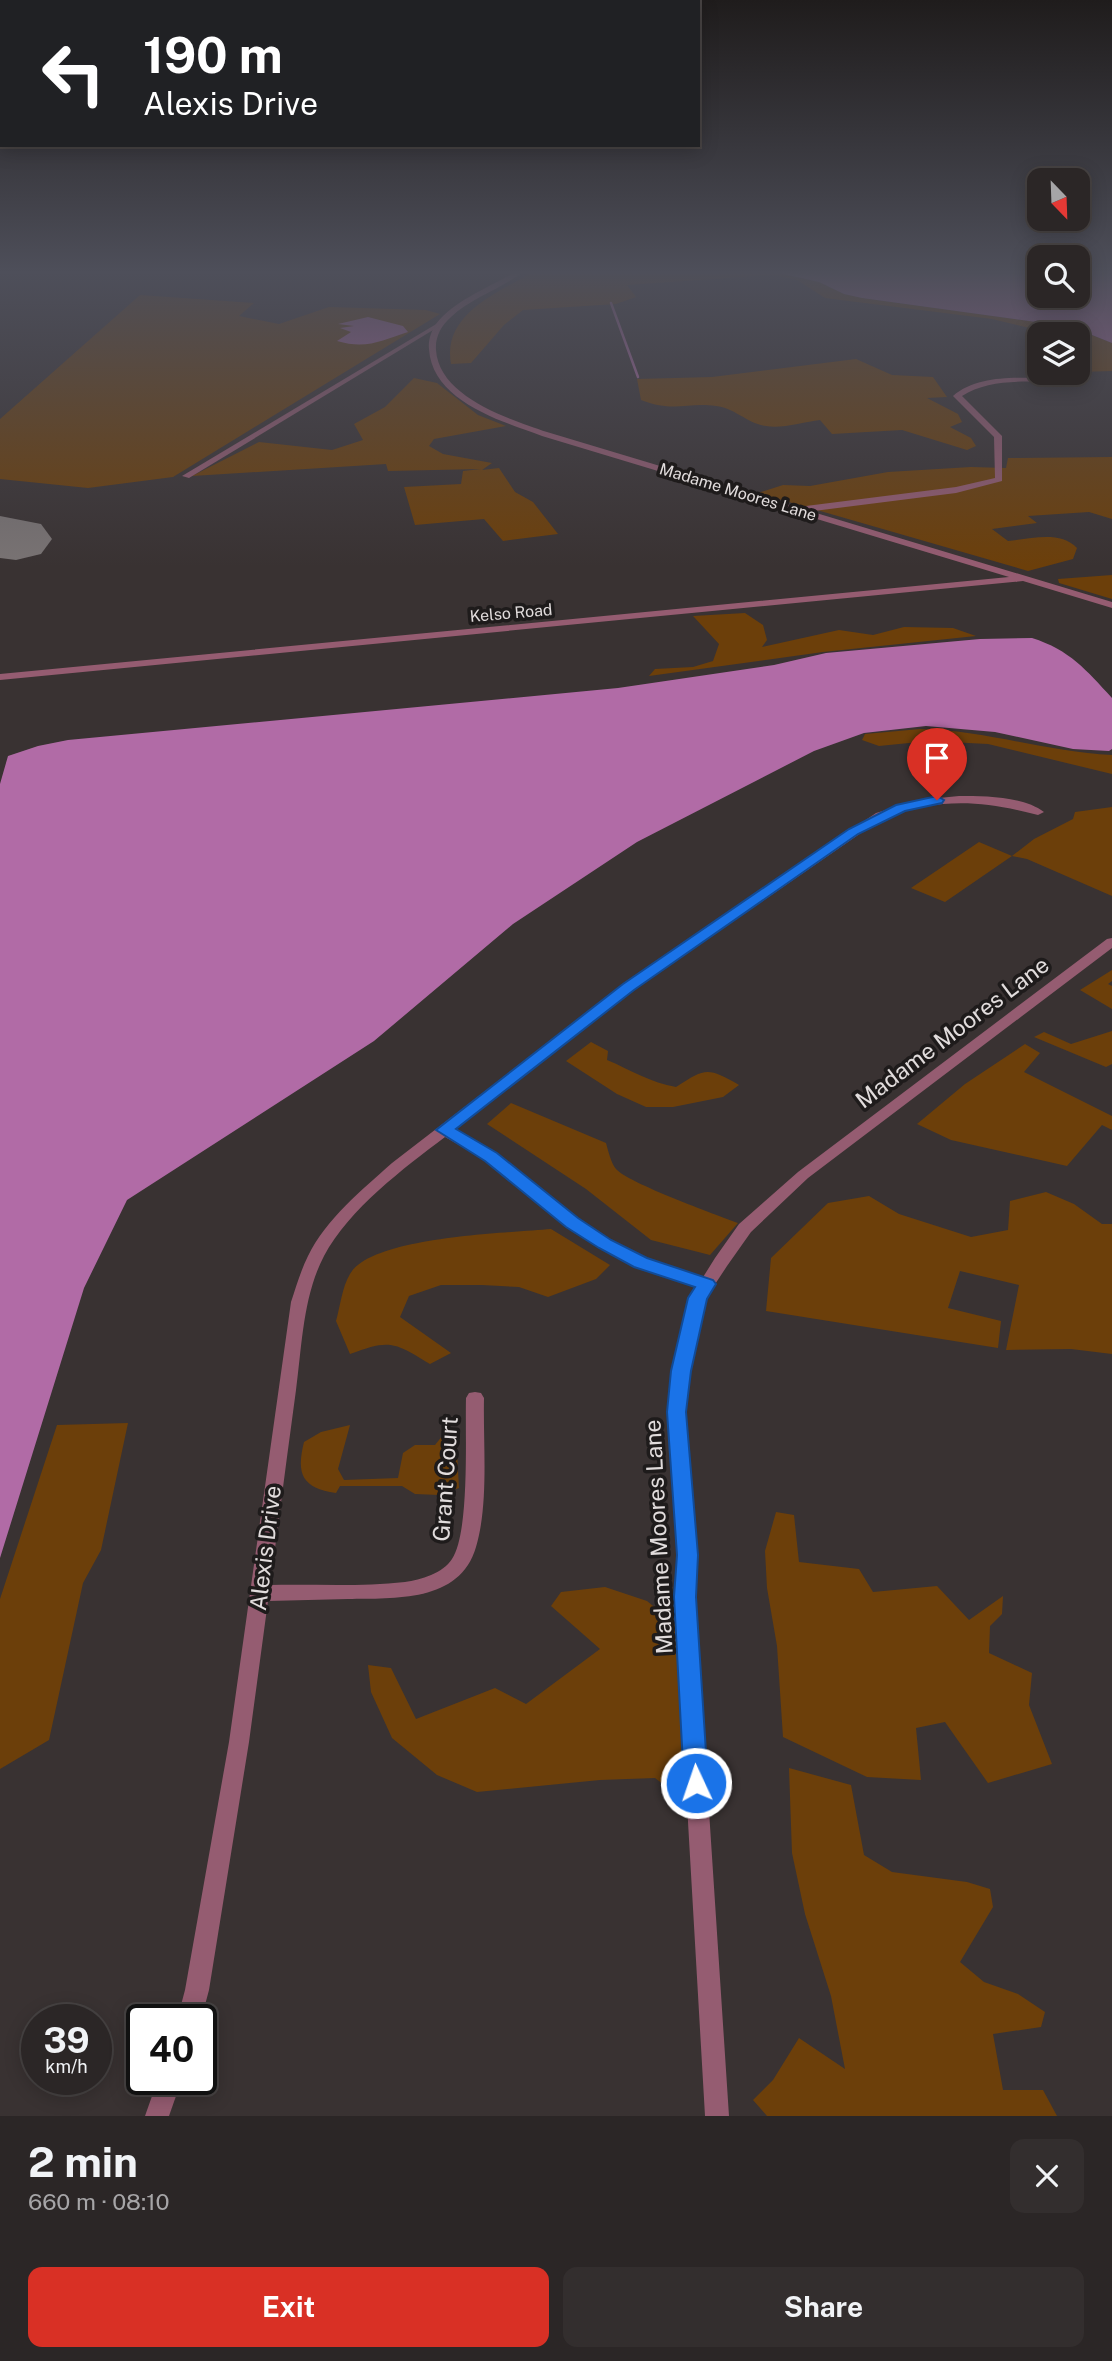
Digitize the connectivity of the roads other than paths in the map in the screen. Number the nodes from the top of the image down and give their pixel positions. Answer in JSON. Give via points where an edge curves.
{"nodes":[{"id":1,"x":364,"y":370,"type":"edge"},
{"id":2,"x":438,"y":370,"type":"edge"},
{"id":3,"x":1027,"y":382,"type":"edge"},
{"id":4,"x":186,"y":476,"type":"dead end"},
{"id":5,"x":798,"y":510,"type":"junction"},
{"id":6,"x":1025,"y":578,"type":"junction"},
{"id":7,"x":1112,"y":605,"type":"edge"},
{"id":8,"x":0,"y":677,"type":"edge"},
{"id":9,"x":1038,"y":812,"type":"dead end"},
{"id":10,"x":1112,"y":942,"type":"edge"},
{"id":11,"x":444,"y":1130,"type":"junction"},
{"id":12,"x":707,"y":1284,"type":"junction"},
{"id":13,"x":475,"y":1398,"type":"dead end"},
{"id":14,"x":260,"y":1593,"type":"junction"},
{"id":15,"x":192,"y":2004,"type":"edge"},
{"id":16,"x":164,"y":2095,"type":"edge"},
{"id":17,"x":157,"y":2116,"type":"edge"},
{"id":18,"x":717,"y":2116,"type":"edge"}],
"edges":[{"from":1,"to":4,"type":"street"},
{"from":2,"to":5,"type":"street","name":"Madame Moores Lane","via":[[454,390],[485,410],[541,433]]},
{"from":3,"to":5,"type":"street","via":[[990,383],[964,389],[957,396],[998,436],[999,479],[956,490]]},
{"from":5,"to":6,"type":"street","name":"Madame Moores Lane"},
{"from":6,"to":7,"type":"street","name":"Madame Moores Lane"},
{"from":6,"to":8,"type":"street","name":"Kelso Road"},
{"from":9,"to":11,"type":"street","name":"Alexis Drive","via":[[990,800],[962,799],[912,804],[880,815],[629,987]]},
{"from":10,"to":12,"type":"street","name":"Madame Moores Lane","via":[[793,1183],[745,1228]]},
{"from":11,"to":12,"type":"street","via":[[491,1157],[605,1244],[640,1263]]},
{"from":11,"to":14,"type":"street","name":"Alexis Drive","via":[[397,1166],[344,1217],[307,1279],[288,1376]]},
{"from":12,"to":18,"type":"street","name":"Madame Moores Lane","via":[[698,1298],[677,1412]]},
{"from":13,"to":14,"type":"street","name":"Grant Court","via":[[469,1538],[462,1561],[451,1572],[423,1587],[406,1590]]},
{"from":14,"to":15,"type":"street","name":"Alexis Drive"},
{"from":16,"to":17,"type":"street"}]}
